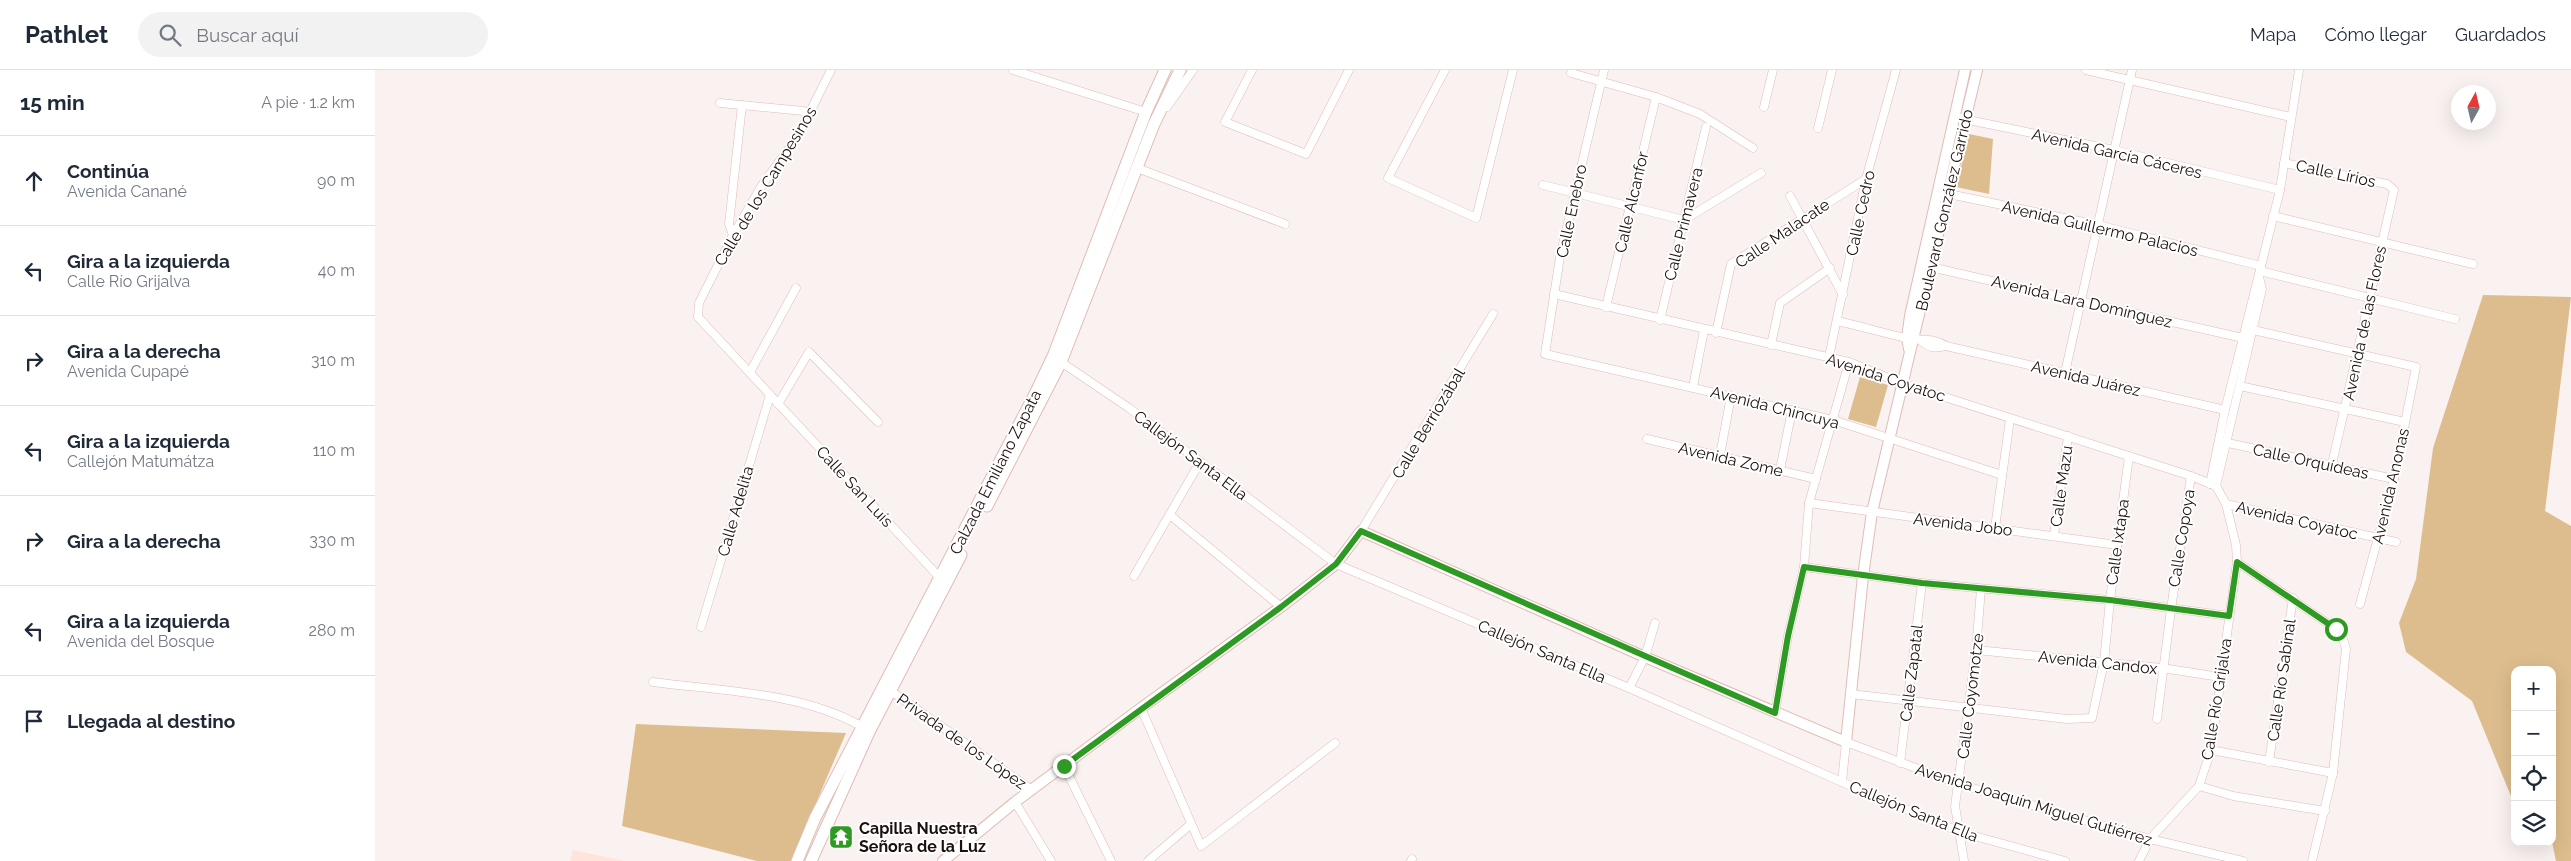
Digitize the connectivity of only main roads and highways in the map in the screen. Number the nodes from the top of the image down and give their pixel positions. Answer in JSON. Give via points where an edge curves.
{"nodes":[{"id":1,"x":1165,"y":70,"type":"edge"},
{"id":2,"x":1180,"y":70,"type":"edge"},
{"id":3,"x":1040,"y":395,"type":"junction"},
{"id":4,"x":933,"y":600,"type":"junction"},
{"id":5,"x":797,"y":861,"type":"edge"},
{"id":6,"x":811,"y":861,"type":"edge"}],
"edges":[{"from":1,"to":3,"type":"main road","name":"Calzada Emiliano Zapata"},
{"from":2,"to":3,"type":"main road","name":"Calzada Emiliano Zapata","via":[[1154,124],[1061,362]]},
{"from":3,"to":4,"type":"main road","name":"Calzada Emiliano Zapata"},
{"from":3,"to":4,"type":"main road","name":"Calzada Emiliano Zapata","via":[[940,578]]},
{"from":4,"to":5,"type":"main road","name":"Calzada Emiliano Zapata","via":[[861,726]]},
{"from":4,"to":6,"type":"main road","name":"Calzada Emiliano Zapata"}]}
